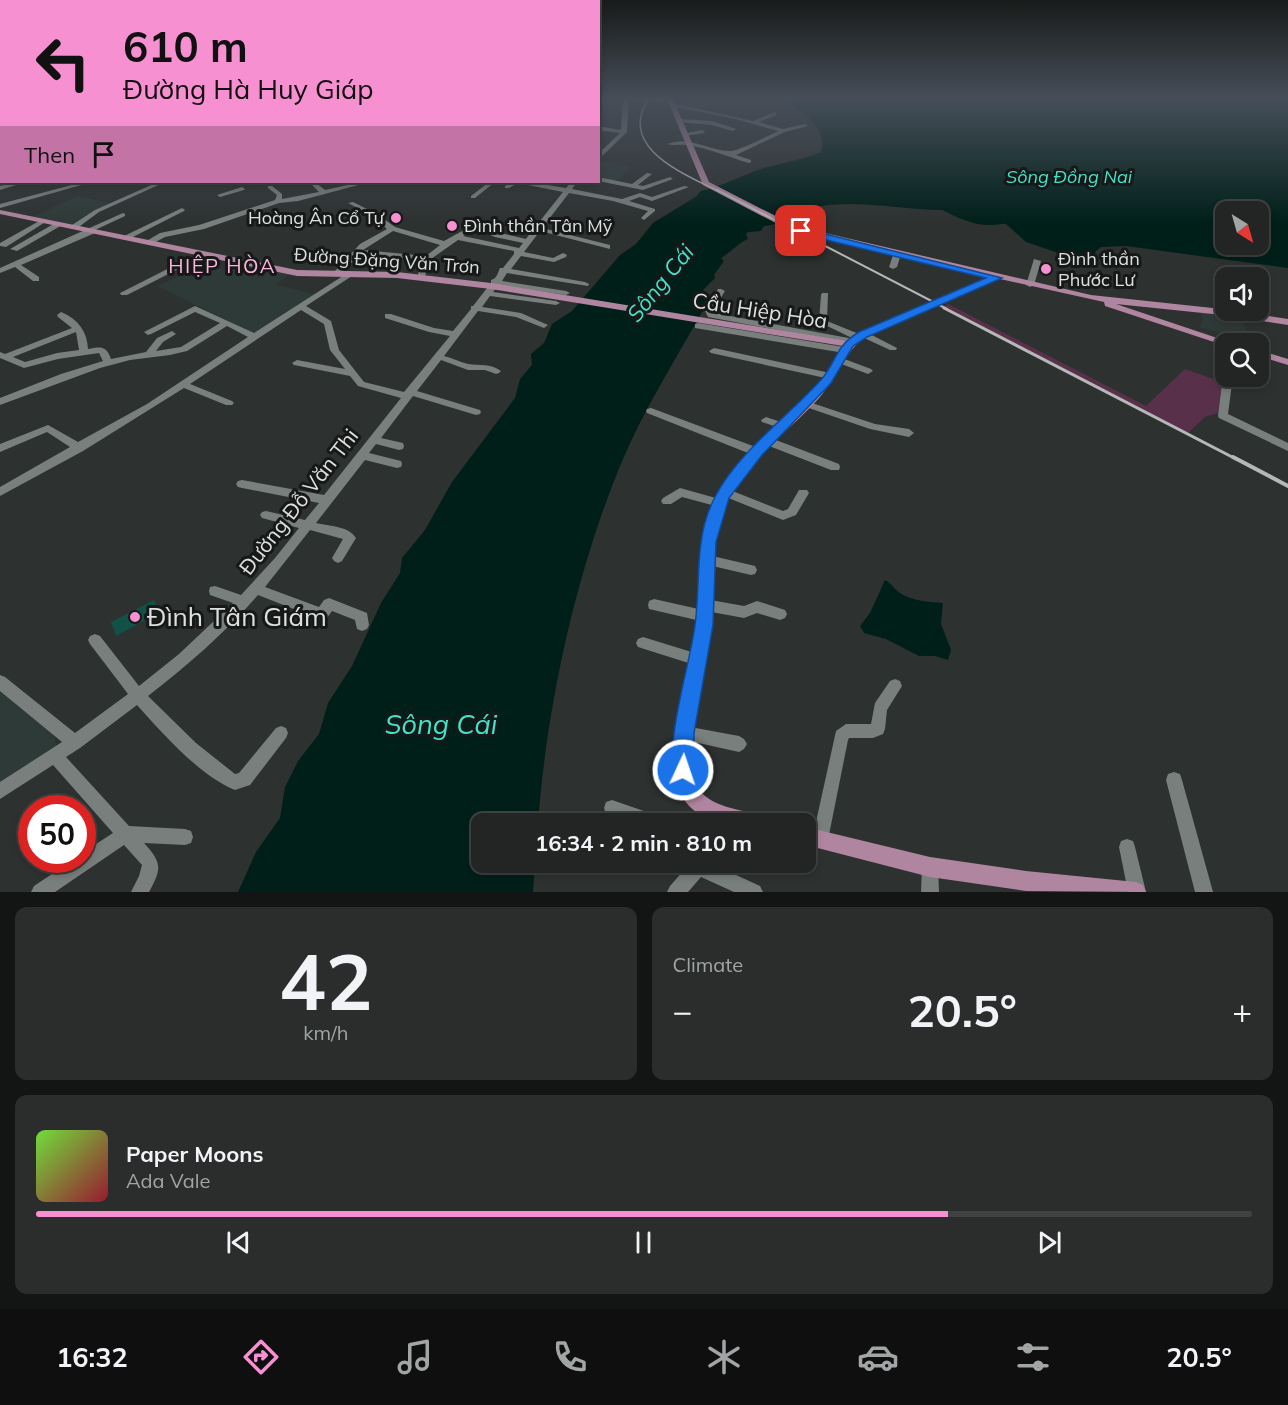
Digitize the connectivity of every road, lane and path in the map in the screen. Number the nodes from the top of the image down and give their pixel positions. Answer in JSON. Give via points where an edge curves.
{"nodes":[{"id":1,"x":615,"y":141,"type":"edge"},
{"id":2,"x":761,"y":141,"type":"edge"},
{"id":3,"x":689,"y":143,"type":"junction"},
{"id":4,"x":671,"y":144,"type":"dead end"},
{"id":5,"x":741,"y":150,"type":"junction"},
{"id":6,"x":753,"y":154,"type":"dead end"},
{"id":7,"x":730,"y":155,"type":"junction"},
{"id":8,"x":600,"y":156,"type":"edge"},
{"id":9,"x":749,"y":161,"type":"dead end"},
{"id":10,"x":649,"y":174,"type":"dead end"},
{"id":11,"x":600,"y":179,"type":"edge"},
{"id":12,"x":670,"y":179,"type":"dead end"},
{"id":13,"x":19,"y":183,"type":"edge"},
{"id":14,"x":76,"y":183,"type":"edge"},
{"id":15,"x":157,"y":183,"type":"edge"},
{"id":16,"x":313,"y":183,"type":"edge"},
{"id":17,"x":491,"y":183,"type":"edge"},
{"id":18,"x":514,"y":183,"type":"edge"},
{"id":19,"x":526,"y":183,"type":"edge"},
{"id":20,"x":573,"y":183,"type":"edge"},
{"id":21,"x":345,"y":184,"type":"edge"},
{"id":22,"x":633,"y":186,"type":"junction"},
{"id":23,"x":270,"y":187,"type":"dead end"},
{"id":24,"x":507,"y":187,"type":"dead end"},
{"id":25,"x":686,"y":187,"type":"dead end"},
{"id":26,"x":0,"y":188,"type":"edge"},
{"id":27,"x":242,"y":189,"type":"dead end"},
{"id":28,"x":565,"y":190,"type":"junction"},
{"id":29,"x":322,"y":191,"type":"junction"},
{"id":30,"x":219,"y":195,"type":"dead end"},
{"id":31,"x":473,"y":197,"type":"dead end"},
{"id":32,"x":278,"y":201,"type":"junction"},
{"id":33,"x":623,"y":201,"type":"junction"},
{"id":34,"x":351,"y":203,"type":"dead end"},
{"id":35,"x":0,"y":206,"type":"edge"},
{"id":36,"x":182,"y":210,"type":"dead end"},
{"id":37,"x":0,"y":212,"type":"edge"},
{"id":38,"x":123,"y":215,"type":"dead end"},
{"id":39,"x":644,"y":218,"type":"dead end"},
{"id":40,"x":43,"y":221,"type":"junction"},
{"id":41,"x":60,"y":224,"type":"junction"},
{"id":42,"x":73,"y":227,"type":"junction"},
{"id":43,"x":536,"y":228,"type":"junction"},
{"id":44,"x":392,"y":229,"type":"junction"},
{"id":45,"x":90,"y":230,"type":"junction"},
{"id":46,"x":456,"y":237,"type":"junction"},
{"id":47,"x":124,"y":238,"type":"junction"},
{"id":48,"x":526,"y":241,"type":"junction"},
{"id":49,"x":147,"y":243,"type":"junction"},
{"id":50,"x":445,"y":244,"type":"junction"},
{"id":51,"x":3,"y":245,"type":"dead end"},
{"id":52,"x":607,"y":247,"type":"dead end"},
{"id":53,"x":14,"y":249,"type":"dead end"},
{"id":54,"x":518,"y":251,"type":"junction"},
{"id":55,"x":357,"y":252,"type":"junction"},
{"id":56,"x":897,"y":254,"type":"junction"},
{"id":57,"x":204,"y":255,"type":"junction"},
{"id":58,"x":563,"y":255,"type":"dead end"},
{"id":59,"x":428,"y":258,"type":"junction"},
{"id":60,"x":1037,"y":261,"type":"dead end"},
{"id":61,"x":15,"y":264,"type":"junction"},
{"id":62,"x":893,"y":267,"type":"dead end"},
{"id":63,"x":503,"y":270,"type":"junction"},
{"id":64,"x":0,"y":271,"type":"edge"},
{"id":65,"x":336,"y":274,"type":"junction"},
{"id":66,"x":349,"y":274,"type":"junction"},
{"id":67,"x":421,"y":278,"type":"junction"},
{"id":68,"x":996,"y":278,"type":"junction"},
{"id":69,"x":36,"y":279,"type":"dead end"},
{"id":70,"x":585,"y":284,"type":"dead end"},
{"id":71,"x":1030,"y":285,"type":"junction"},
{"id":72,"x":490,"y":287,"type":"junction"},
{"id":73,"x":524,"y":291,"type":"joint"},
{"id":74,"x":721,"y":291,"type":"dead end"},
{"id":75,"x":124,"y":293,"type":"dead end"},
{"id":76,"x":566,"y":293,"type":"dead end"},
{"id":77,"x":825,"y":295,"type":"dead end"},
{"id":78,"x":1097,"y":299,"type":"junction"},
{"id":79,"x":556,"y":303,"type":"dead end"},
{"id":80,"x":1147,"y":304,"type":"junction"},
{"id":81,"x":1166,"y":306,"type":"junction"},
{"id":82,"x":302,"y":307,"type":"junction"},
{"id":83,"x":474,"y":308,"type":"junction"},
{"id":84,"x":61,"y":315,"type":"dead end"},
{"id":85,"x":388,"y":316,"type":"dead end"},
{"id":86,"x":1146,"y":318,"type":"junction"},
{"id":87,"x":1288,"y":322,"type":"edge"},
{"id":88,"x":227,"y":323,"type":"junction"},
{"id":89,"x":1168,"y":324,"type":"junction"},
{"id":90,"x":544,"y":325,"type":"dead end"},
{"id":91,"x":698,"y":326,"type":"dead end"},
{"id":92,"x":79,"y":328,"type":"junction"},
{"id":93,"x":148,"y":332,"type":"dead end"},
{"id":94,"x":172,"y":334,"type":"dead end"},
{"id":95,"x":454,"y":334,"type":"junction"},
{"id":96,"x":254,"y":337,"type":"junction"},
{"id":97,"x":1215,"y":339,"type":"edge"},
{"id":98,"x":851,"y":344,"type":"junction"},
{"id":99,"x":892,"y":348,"type":"dead end"},
{"id":100,"x":714,"y":351,"type":"dead end"},
{"id":101,"x":83,"y":352,"type":"junction"},
{"id":102,"x":150,"y":353,"type":"junction"},
{"id":103,"x":3,"y":356,"type":"edge"},
{"id":104,"x":437,"y":356,"type":"junction"},
{"id":105,"x":1269,"y":356,"type":"edge"},
{"id":106,"x":1288,"y":362,"type":"edge"},
{"id":107,"x":108,"y":363,"type":"junction"},
{"id":108,"x":297,"y":363,"type":"dead end"},
{"id":109,"x":496,"y":371,"type":"dead end"},
{"id":110,"x":868,"y":371,"type":"dead end"},
{"id":111,"x":351,"y":373,"type":"junction"},
{"id":112,"x":830,"y":376,"type":"junction"},
{"id":113,"x":183,"y":384,"type":"junction"},
{"id":114,"x":1227,"y":387,"type":"edge"},
{"id":115,"x":408,"y":394,"type":"junction"},
{"id":116,"x":0,"y":402,"type":"edge"},
{"id":117,"x":229,"y":403,"type":"dead end"},
{"id":118,"x":806,"y":404,"type":"junction"},
{"id":119,"x":651,"y":411,"type":"dead end"},
{"id":120,"x":476,"y":412,"type":"dead end"},
{"id":121,"x":766,"y":420,"type":"dead end"},
{"id":122,"x":783,"y":426,"type":"junction"},
{"id":123,"x":909,"y":433,"type":"dead end"},
{"id":124,"x":373,"y":440,"type":"junction"},
{"id":125,"x":399,"y":446,"type":"dead end"},
{"id":126,"x":763,"y":446,"type":"junction"},
{"id":127,"x":1288,"y":447,"type":"edge"},
{"id":128,"x":0,"y":448,"type":"edge"},
{"id":129,"x":79,"y":448,"type":"junction"},
{"id":130,"x":361,"y":455,"type":"junction"},
{"id":131,"x":397,"y":464,"type":"dead end"},
{"id":132,"x":835,"y":467,"type":"dead end"},
{"id":133,"x":242,"y":484,"type":"dead end"},
{"id":134,"x":0,"y":492,"type":"edge"},
{"id":135,"x":803,"y":493,"type":"dead end"},
{"id":136,"x":722,"y":498,"type":"junction"},
{"id":137,"x":327,"y":500,"type":"junction"},
{"id":138,"x":667,"y":501,"type":"dead end"},
{"id":139,"x":266,"y":515,"type":"dead end"},
{"id":140,"x":308,"y":524,"type":"junction"},
{"id":141,"x":338,"y":558,"type":"dead end"},
{"id":142,"x":708,"y":560,"type":"junction"},
{"id":143,"x":751,"y":570,"type":"dead end"},
{"id":144,"x":256,"y":589,"type":"junction"},
{"id":145,"x":215,"y":591,"type":"dead end"},
{"id":146,"x":245,"y":602,"type":"junction"},
{"id":147,"x":654,"y":605,"type":"dead end"},
{"id":148,"x":705,"y":611,"type":"junction"},
{"id":149,"x":780,"y":614,"type":"dead end"},
{"id":150,"x":362,"y":625,"type":"dead end"},
{"id":151,"x":95,"y":640,"type":"dead end"},
{"id":152,"x":643,"y":643,"type":"dead end"},
{"id":153,"x":698,"y":660,"type":"junction"},
{"id":154,"x":0,"y":682,"type":"edge"},
{"id":155,"x":895,"y":686,"type":"dead end"},
{"id":156,"x":138,"y":698,"type":"junction"},
{"id":157,"x":281,"y":733,"type":"dead end"},
{"id":158,"x":685,"y":733,"type":"junction"},
{"id":159,"x":75,"y":743,"type":"junction"},
{"id":160,"x":738,"y":744,"type":"dead end"},
{"id":161,"x":55,"y":756,"type":"junction"},
{"id":162,"x":1174,"y":780,"type":"dead end"},
{"id":163,"x":0,"y":790,"type":"edge"},
{"id":164,"x":704,"y":806,"type":"junction"},
{"id":165,"x":612,"y":808,"type":"dead end"},
{"id":166,"x":626,"y":813,"type":"edge"},
{"id":167,"x":704,"y":813,"type":"edge"},
{"id":168,"x":718,"y":813,"type":"edge"},
{"id":169,"x":816,"y":827,"type":"edge"},
{"id":170,"x":125,"y":834,"type":"junction"},
{"id":171,"x":185,"y":837,"type":"dead end"},
{"id":172,"x":816,"y":839,"type":"edge"},
{"id":173,"x":1127,"y":847,"type":"dead end"},
{"id":174,"x":930,"y":867,"type":"junction"},
{"id":175,"x":692,"y":873,"type":"edge"},
{"id":176,"x":715,"y":873,"type":"edge"},
{"id":177,"x":1027,"y":887,"type":"edge"},
{"id":178,"x":40,"y":892,"type":"edge"},
{"id":179,"x":140,"y":892,"type":"edge"},
{"id":180,"x":676,"y":892,"type":"edge"},
{"id":181,"x":754,"y":892,"type":"edge"},
{"id":182,"x":930,"y":892,"type":"edge"},
{"id":183,"x":1137,"y":892,"type":"edge"},
{"id":184,"x":1204,"y":892,"type":"edge"}],
"edges":[{"from":1,"to":8,"type":"street"},
{"from":2,"to":5,"type":"street"},
{"from":3,"to":4,"type":"street"},
{"from":3,"to":7,"type":"street"},
{"from":3,"to":56,"type":"main road","via":[[711,187],[792,228]]},
{"from":5,"to":6,"type":"street"},
{"from":5,"to":7,"type":"street"},
{"from":7,"to":9,"type":"street"},
{"from":10,"to":22,"type":"street"},
{"from":11,"to":22,"type":"street"},
{"from":12,"to":22,"type":"street","via":[[645,188]]},
{"from":13,"to":26,"type":"street"},
{"from":14,"to":35,"type":"street"},
{"from":15,"to":42,"type":"street","via":[[97,211]]},
{"from":16,"to":29,"type":"street"},
{"from":17,"to":31,"type":"street"},
{"from":18,"to":24,"type":"street"},
{"from":19,"to":28,"type":"street"},
{"from":20,"to":28,"type":"street","name":"Đường Đỗ Văn Thi"},
{"from":21,"to":29,"type":"street"},
{"from":23,"to":32,"type":"street","via":[[280,195]]},
{"from":25,"to":33,"type":"street","via":[[652,199],[640,195]]},
{"from":27,"to":30,"type":"street"},
{"from":28,"to":33,"type":"street"},
{"from":28,"to":43,"type":"street","name":"Đường Đỗ Văn Thi"},
{"from":29,"to":32,"type":"street"},
{"from":32,"to":49,"type":"street"},
{"from":33,"to":39,"type":"street","via":[[653,210]]},
{"from":34,"to":44,"type":"street"},
{"from":36,"to":47,"type":"street"},
{"from":37,"to":40,"type":"main road","name":"Đường Đặng Văn Trơn"},
{"from":38,"to":45,"type":"street"},
{"from":40,"to":41,"type":"main road","name":"Đường Đặng Văn Trơn"},
{"from":40,"to":51,"type":"street"},
{"from":41,"to":42,"type":"main road","name":"Đường Đặng Văn Trơn"},
{"from":41,"to":53,"type":"street"},
{"from":42,"to":45,"type":"main road","name":"Đường Đặng Văn Trơn"},
{"from":43,"to":48,"type":"street","name":"Đường Đỗ Văn Thi"},
{"from":43,"to":52,"type":"street"},
{"from":44,"to":50,"type":"street"},
{"from":44,"to":55,"type":"street"},
{"from":45,"to":47,"type":"main road","name":"Đường Đặng Văn Trơn"},
{"from":45,"to":61,"type":"street"},
{"from":46,"to":48,"type":"street","via":[[478,226],[498,236]]},
{"from":46,"to":50,"type":"street"},
{"from":46,"to":54,"type":"street"},
{"from":47,"to":49,"type":"main road","name":"Đường Đặng Văn Trơn"},
{"from":48,"to":54,"type":"street","name":"Đường Đỗ Văn Thi"},
{"from":49,"to":57,"type":"main road","name":"Đường Đặng Văn Trơn"},
{"from":50,"to":59,"type":"street"},
{"from":54,"to":58,"type":"street","via":[[554,260]]},
{"from":54,"to":63,"type":"street","name":"Đường Đỗ Văn Thi"},
{"from":55,"to":59,"type":"street"},
{"from":55,"to":65,"type":"street"},
{"from":56,"to":62,"type":"street"},
{"from":56,"to":68,"type":"main road"},
{"from":57,"to":65,"type":"main road","name":"Đường Đặng Văn Trơn","via":[[297,273]]},
{"from":57,"to":75,"type":"street"},
{"from":59,"to":67,"type":"street"},
{"from":60,"to":71,"type":"street"},
{"from":61,"to":64,"type":"street"},
{"from":61,"to":69,"type":"street"},
{"from":63,"to":70,"type":"street"},
{"from":63,"to":72,"type":"street","name":"Đường Đỗ Văn Thi"},
{"from":65,"to":66,"type":"main road","name":"Đường Đặng Văn Trơn"},
{"from":66,"to":67,"type":"main road","name":"Đường Đặng Văn Trơn"},
{"from":66,"to":82,"type":"street"},
{"from":67,"to":72,"type":"main road","name":"Đường Đặng Văn Trơn"},
{"from":68,"to":71,"type":"main road"},
{"from":68,"to":98,"type":"main road"},
{"from":71,"to":78,"type":"main road"},
{"from":72,"to":73,"type":"main road","name":"Đường Đặng Văn Trơn"},
{"from":72,"to":76,"type":"street"},
{"from":72,"to":79,"type":"street"},
{"from":72,"to":83,"type":"street","name":"Đường Đỗ Văn Thi"},
{"from":73,"to":98,"type":"main road","name":"Cầu Hiệp Hòa"},
{"from":74,"to":98,"type":"street","via":[[709,312],[712,315]]},
{"from":77,"to":98,"type":"street","via":[[823,322]]},
{"from":78,"to":80,"type":"main road"},
{"from":78,"to":86,"type":"main road"},
{"from":80,"to":81,"type":"main road"},
{"from":80,"to":86,"type":"main road","via":[[1138,307]]},
{"from":81,"to":87,"type":"main road"},
{"from":81,"to":89,"type":"main road","via":[[1158,314]]},
{"from":82,"to":96,"type":"street"},
{"from":82,"to":111,"type":"street","via":[[328,324],[332,344]]},
{"from":83,"to":90,"type":"street","via":[[518,315]]},
{"from":83,"to":95,"type":"street","name":"Đường Đỗ Văn Thi"},
{"from":84,"to":92,"type":"street"},
{"from":85,"to":95,"type":"street"},
{"from":86,"to":89,"type":"main road"},
{"from":88,"to":93,"type":"street","via":[[195,309]]},
{"from":88,"to":96,"type":"street"},
{"from":88,"to":102,"type":"street","via":[[187,348]]},
{"from":89,"to":97,"type":"main road"},
{"from":91,"to":98,"type":"street"},
{"from":92,"to":101,"type":"street"},
{"from":92,"to":103,"type":"street"},
{"from":94,"to":102,"type":"street","via":[[160,340]]},
{"from":95,"to":104,"type":"street","name":"Đường Đỗ Văn Thi"},
{"from":96,"to":113,"type":"street"},
{"from":98,"to":99,"type":"street"},
{"from":98,"to":110,"type":"street"},
{"from":98,"to":112,"type":"main road"},
{"from":100,"to":112,"type":"street"},
{"from":101,"to":103,"type":"street","via":[[24,365]]},
{"from":101,"to":107,"type":"street","via":[[100,350]]},
{"from":102,"to":107,"type":"street"},
{"from":104,"to":109,"type":"street","via":[[468,367]]},
{"from":104,"to":115,"type":"street","name":"Đường Đỗ Văn Thi"},
{"from":105,"to":106,"type":"main road"},
{"from":107,"to":116,"type":"street","via":[[46,381]]},
{"from":108,"to":111,"type":"street"},
{"from":111,"to":115,"type":"street","via":[[365,387]]},
{"from":112,"to":118,"type":"main road"},
{"from":113,"to":117,"type":"street"},
{"from":113,"to":129,"type":"street"},
{"from":114,"to":127,"type":"street","via":[[1223,416]]},
{"from":115,"to":120,"type":"street"},
{"from":115,"to":124,"type":"street","name":"Đường Đỗ Văn Thi"},
{"from":118,"to":122,"type":"main road"},
{"from":118,"to":123,"type":"street","via":[[874,428]]},
{"from":119,"to":126,"type":"street"},
{"from":121,"to":122,"type":"street"},
{"from":122,"to":126,"type":"main road"},
{"from":124,"to":125,"type":"street"},
{"from":124,"to":130,"type":"street","name":"Đường Đỗ Văn Thi"},
{"from":126,"to":132,"type":"street"},
{"from":126,"to":136,"type":"main road"},
{"from":128,"to":129,"type":"street","via":[[48,428]]},
{"from":129,"to":134,"type":"street"},
{"from":130,"to":131,"type":"street"},
{"from":130,"to":137,"type":"street","name":"Đường Đỗ Văn Thi"},
{"from":133,"to":137,"type":"street"},
{"from":135,"to":136,"type":"street","via":[[792,512],[783,516]]},
{"from":136,"to":138,"type":"street","via":[[680,492]]},
{"from":136,"to":142,"type":"main road","via":[[710,534]]},
{"from":137,"to":140,"type":"street","name":"Đường Đỗ Văn Thi"},
{"from":139,"to":140,"type":"street"},
{"from":140,"to":141,"type":"street","via":[[350,536]]},
{"from":140,"to":144,"type":"street","name":"Đường Đỗ Văn Thi"},
{"from":142,"to":143,"type":"street"},
{"from":142,"to":148,"type":"main road"},
{"from":144,"to":146,"type":"street","name":"Đường Đỗ Văn Thi"},
{"from":144,"to":150,"type":"street","via":[[322,614],[329,604],[345,609],[362,617]]},
{"from":145,"to":146,"type":"street"},
{"from":146,"to":156,"type":"street","name":"Đường Đỗ Văn Thi","via":[[190,656]]},
{"from":147,"to":148,"type":"street"},
{"from":148,"to":149,"type":"street","via":[[744,612],[757,607]]},
{"from":148,"to":153,"type":"main road"},
{"from":151,"to":156,"type":"street"},
{"from":152,"to":153,"type":"street"},
{"from":153,"to":158,"type":"main road"},
{"from":154,"to":159,"type":"street"},
{"from":155,"to":169,"type":"street","via":[[880,708],[878,729],[846,731],[841,736]]},
{"from":156,"to":157,"type":"street","via":[[163,726],[236,782],[250,773]]},
{"from":156,"to":159,"type":"street","name":"Đường Đỗ Văn Thi"},
{"from":158,"to":160,"type":"street"},
{"from":158,"to":164,"type":"main road","via":[[684,780]]},
{"from":159,"to":161,"type":"street","name":"Đường Đỗ Văn Thi"},
{"from":161,"to":163,"type":"street","name":"Đường Đỗ Văn Thi"},
{"from":161,"to":170,"type":"street"},
{"from":162,"to":184,"type":"street"},
{"from":164,"to":167,"type":"street"},
{"from":164,"to":168,"type":"main road"},
{"from":165,"to":166,"type":"street"},
{"from":170,"to":171,"type":"street"},
{"from":170,"to":178,"type":"street"},
{"from":170,"to":179,"type":"street","via":[[151,863]]},
{"from":172,"to":174,"type":"main road"},
{"from":173,"to":183,"type":"street"},
{"from":174,"to":177,"type":"main road"},
{"from":174,"to":182,"type":"street"},
{"from":175,"to":180,"type":"street"},
{"from":176,"to":181,"type":"street"},
{"from":177,"to":183,"type":"main road","via":[[1051,884]]}]}
